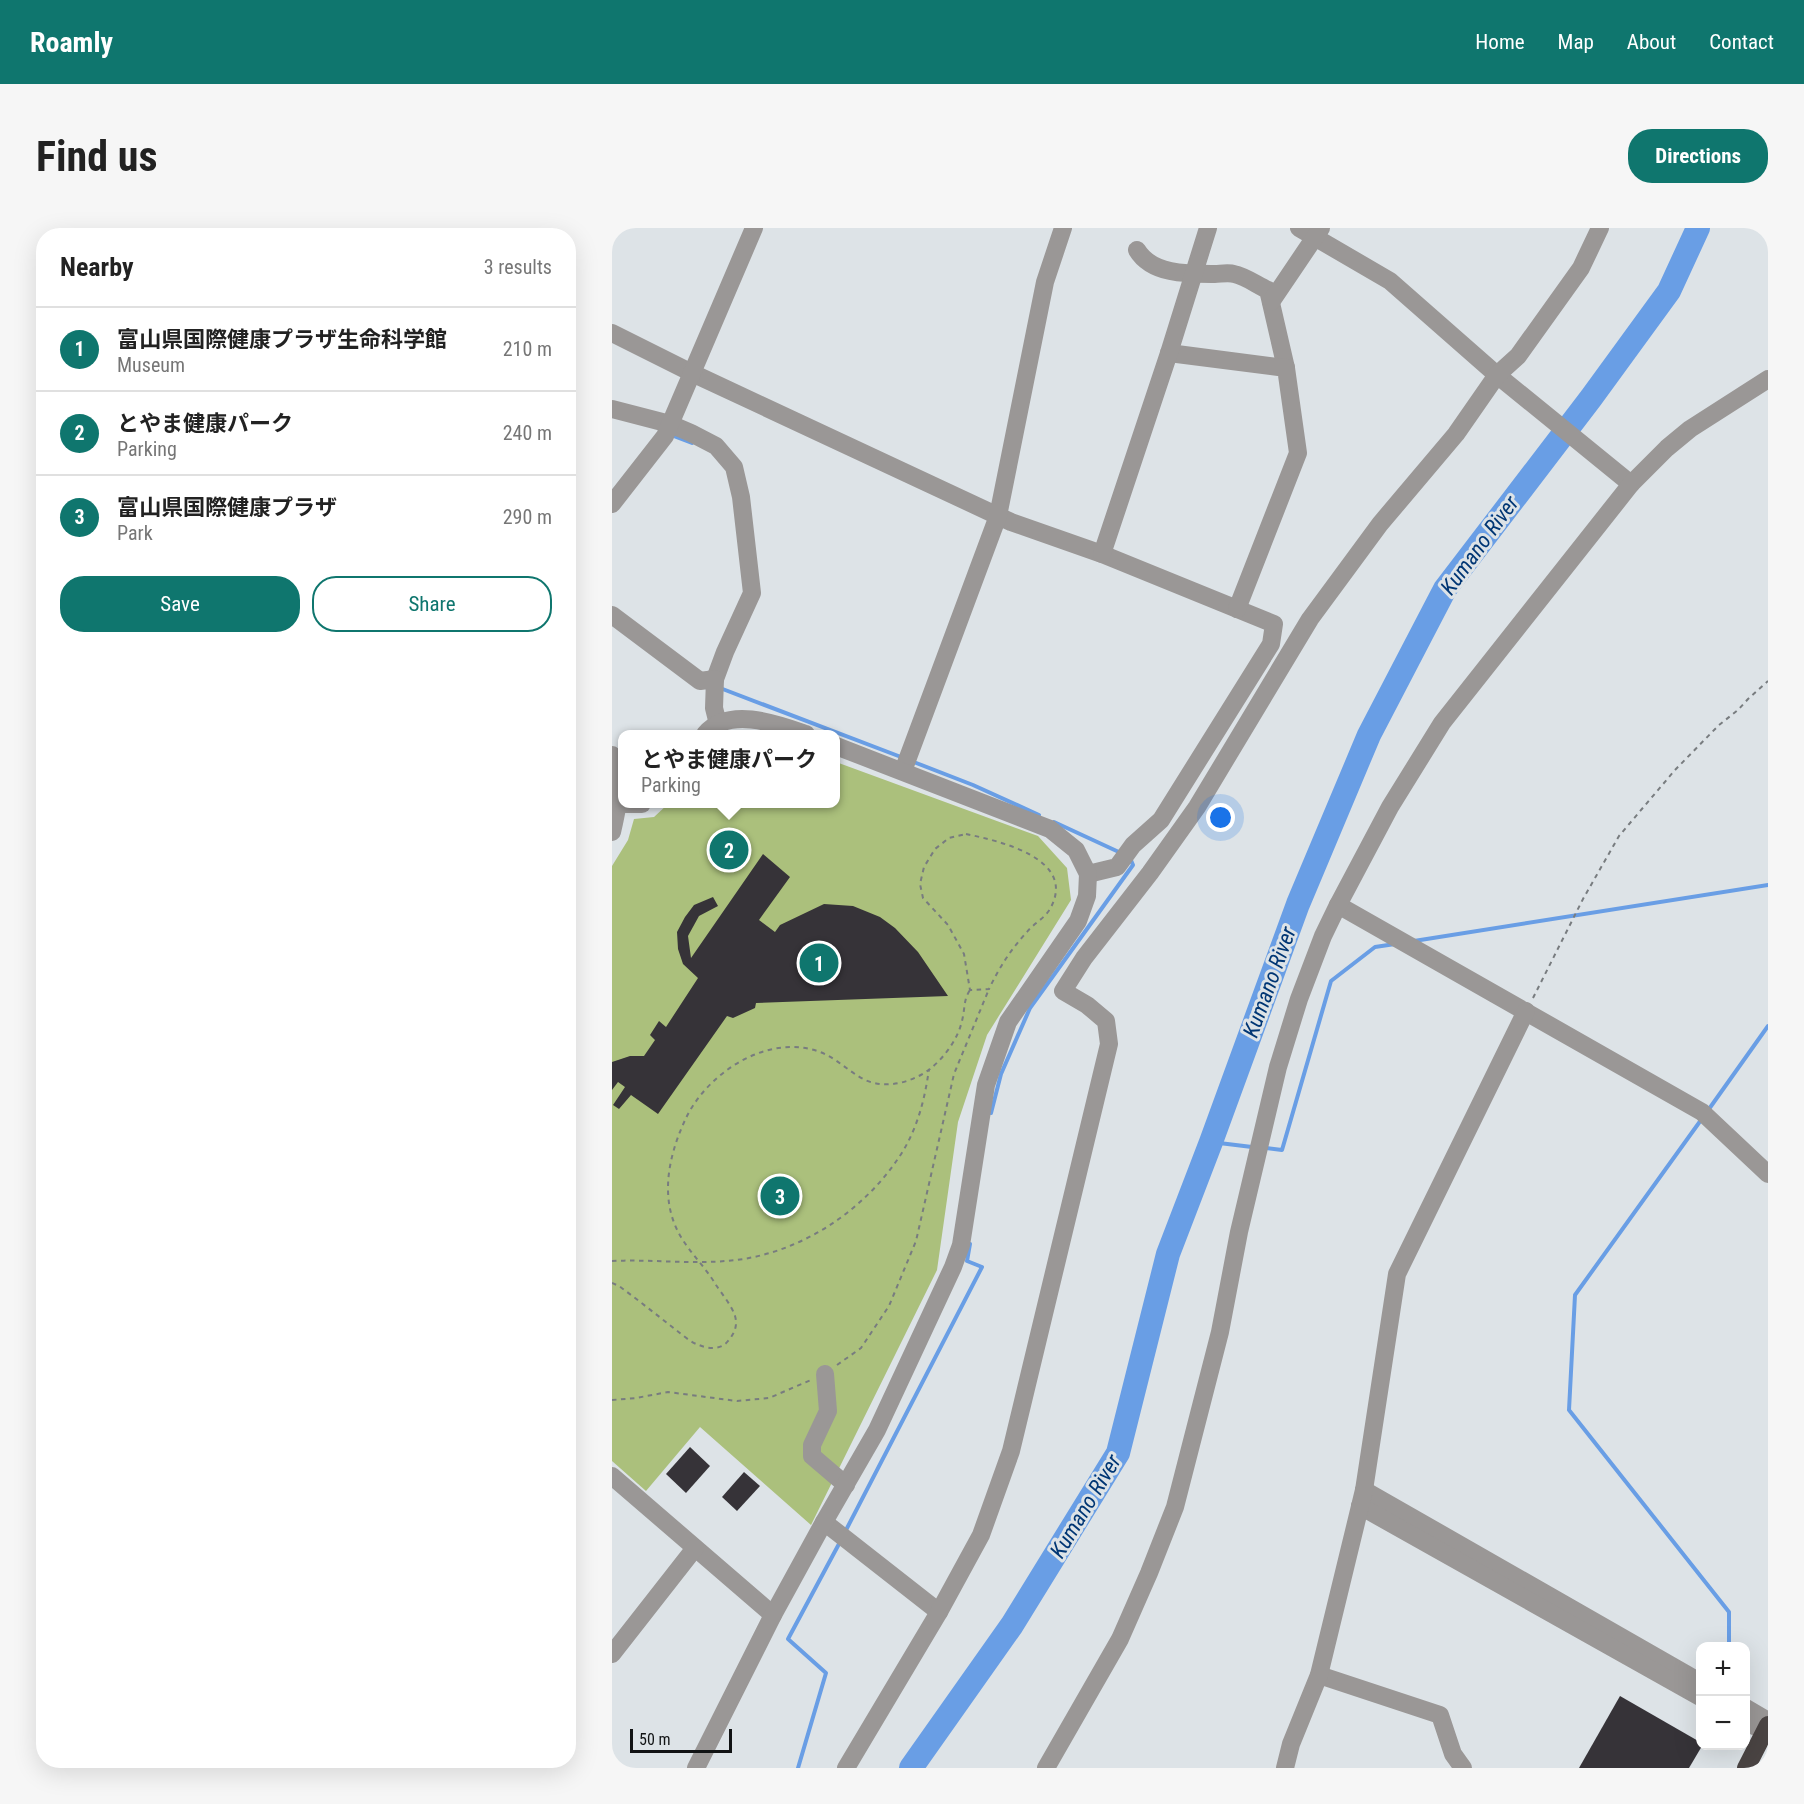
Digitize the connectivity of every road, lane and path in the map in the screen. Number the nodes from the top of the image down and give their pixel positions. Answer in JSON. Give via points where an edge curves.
{"nodes":[{"id":1,"x":754,"y":228,"type":"edge"},
{"id":2,"x":1063,"y":228,"type":"edge"},
{"id":3,"x":1208,"y":228,"type":"edge"},
{"id":4,"x":1299,"y":228,"type":"edge"},
{"id":5,"x":1600,"y":228,"type":"edge"},
{"id":6,"x":1318,"y":232,"type":"edge"},
{"id":7,"x":1137,"y":249,"type":"dead end"},
{"id":8,"x":1193,"y":274,"type":"junction"},
{"id":9,"x":1270,"y":302,"type":"junction"},
{"id":10,"x":612,"y":333,"type":"edge"},
{"id":11,"x":1169,"y":353,"type":"junction"},
{"id":12,"x":1286,"y":368,"type":"junction"},
{"id":13,"x":692,"y":374,"type":"junction"},
{"id":14,"x":1497,"y":375,"type":"junction"},
{"id":15,"x":1768,"y":379,"type":"edge"},
{"id":16,"x":612,"y":409,"type":"edge"},
{"id":17,"x":668,"y":429,"type":"junction"},
{"id":18,"x":1631,"y":484,"type":"junction"},
{"id":19,"x":612,"y":504,"type":"edge"},
{"id":20,"x":998,"y":516,"type":"junction"},
{"id":21,"x":1101,"y":555,"type":"junction"},
{"id":22,"x":1238,"y":609,"type":"junction"},
{"id":23,"x":612,"y":615,"type":"edge"},
{"id":24,"x":715,"y":679,"type":"junction"},
{"id":25,"x":1768,"y":681,"type":"edge"},
{"id":26,"x":711,"y":730,"type":"edge"},
{"id":27,"x":792,"y":730,"type":"edge"},
{"id":28,"x":840,"y":747,"type":"edge"},
{"id":29,"x":612,"y":755,"type":"edge"},
{"id":30,"x":618,"y":771,"type":"edge"},
{"id":31,"x":903,"y":771,"type":"junction"},
{"id":32,"x":620,"y":808,"type":"edge"},
{"id":33,"x":612,"y":832,"type":"edge"},
{"id":34,"x":1088,"y":874,"type":"junction"},
{"id":35,"x":1338,"y":905,"type":"junction"},
{"id":36,"x":989,"y":989,"type":"junction"},
{"id":37,"x":970,"y":990,"type":"junction"},
{"id":38,"x":1526,"y":1011,"type":"junction"},
{"id":39,"x":930,"y":1069,"type":"junction"},
{"id":40,"x":1768,"y":1174,"type":"edge"},
{"id":41,"x":612,"y":1261,"type":"edge"},
{"id":42,"x":701,"y":1262,"type":"junction"},
{"id":43,"x":612,"y":1283,"type":"edge"},
{"id":44,"x":825,"y":1374,"type":"junction"},
{"id":45,"x":612,"y":1400,"type":"edge"},
{"id":46,"x":613,"y":1479,"type":"edge"},
{"id":47,"x":846,"y":1485,"type":"junction"},
{"id":48,"x":1362,"y":1498,"type":"junction"},
{"id":49,"x":824,"y":1522,"type":"junction"},
{"id":50,"x":695,"y":1548,"type":"junction"},
{"id":51,"x":939,"y":1612,"type":"junction"},
{"id":52,"x":773,"y":1616,"type":"junction"},
{"id":53,"x":619,"y":1631,"type":"edge"},
{"id":54,"x":612,"y":1654,"type":"edge"},
{"id":55,"x":1319,"y":1675,"type":"junction"},
{"id":56,"x":1696,"y":1679,"type":"edge"},
{"id":57,"x":1699,"y":1696,"type":"edge"},
{"id":58,"x":1750,"y":1712,"type":"edge"},
{"id":59,"x":1750,"y":1723,"type":"edge"},
{"id":60,"x":1767,"y":1728,"type":"edge"},
{"id":61,"x":696,"y":1768,"type":"edge"},
{"id":62,"x":846,"y":1768,"type":"edge"},
{"id":63,"x":1046,"y":1768,"type":"edge"},
{"id":64,"x":1285,"y":1768,"type":"edge"},
{"id":65,"x":1463,"y":1768,"type":"edge"},
{"id":66,"x":1746,"y":1768,"type":"edge"}],
"edges":[{"from":1,"to":13,"type":"street"},
{"from":2,"to":20,"type":"street","via":[[1045,282]]},
{"from":3,"to":8,"type":"street"},
{"from":4,"to":6,"type":"street"},
{"from":5,"to":14,"type":"street","via":[[1581,268],[1518,357]]},
{"from":6,"to":9,"type":"street"},
{"from":6,"to":14,"type":"street","via":[[1390,281]]},
{"from":7,"to":8,"type":"street","via":[[1155,266]]},
{"from":8,"to":9,"type":"street","via":[[1234,274],[1268,290]]},
{"from":8,"to":11,"type":"street"},
{"from":9,"to":12,"type":"street"},
{"from":10,"to":13,"type":"street"},
{"from":11,"to":12,"type":"street"},
{"from":11,"to":21,"type":"street"},
{"from":12,"to":22,"type":"street","via":[[1298,453]]},
{"from":13,"to":17,"type":"street"},
{"from":13,"to":20,"type":"street"},
{"from":14,"to":18,"type":"street"},
{"from":14,"to":51,"type":"street","via":[[1456,434],[1380,524],[1310,619],[1197,807],[1063,991],[1106,1021],[1109,1044],[1011,1451],[981,1535]]},
{"from":15,"to":18,"type":"street","via":[[1690,429]]},
{"from":16,"to":17,"type":"street"},
{"from":17,"to":19,"type":"street"},
{"from":17,"to":24,"type":"street","via":[[716,446],[734,467],[741,497],[752,593]]},
{"from":18,"to":35,"type":"street","via":[[1442,723],[1390,807]]},
{"from":20,"to":21,"type":"street"},
{"from":20,"to":31,"type":"street"},
{"from":21,"to":22,"type":"street"},
{"from":22,"to":34,"type":"street","via":[[1274,624],[1271,644],[1161,820],[1133,845],[1117,867]]},
{"from":23,"to":24,"type":"street","via":[[700,681]]},
{"from":24,"to":26,"type":"street"},
{"from":25,"to":38,"type":"path","via":[[1719,724],[1619,836]]},
{"from":26,"to":27,"type":"street","via":[[743,719]]},
{"from":28,"to":31,"type":"street"},
{"from":29,"to":30,"type":"street"},
{"from":31,"to":34,"type":"street","via":[[1050,829],[1076,850]]},
{"from":32,"to":33,"type":"street"},
{"from":34,"to":47,"type":"street","via":[[1087,896],[1078,921],[1008,1022],[986,1085],[957,1257],[877,1430]]},
{"from":35,"to":38,"type":"street"},
{"from":35,"to":63,"type":"street","via":[[1299,999],[1278,1066],[1220,1332],[1175,1507],[1120,1639]]},
{"from":36,"to":37,"type":"path"},
{"from":36,"to":37,"type":"path","via":[[1000,964],[1050,910],[1056,890],[1052,873],[1036,858],[1002,842],[966,834],[949,838],[935,849],[924,867],[921,884],[923,898],[948,925],[964,954]]},
{"from":36,"to":44,"type":"path","via":[[954,1074],[916,1241],[889,1306],[861,1348]]},
{"from":37,"to":39,"type":"path","via":[[952,1045]]},
{"from":38,"to":40,"type":"street","via":[[1702,1112]]},
{"from":38,"to":48,"type":"street","via":[[1397,1274]]},
{"from":39,"to":42,"type":"path","via":[[919,1117],[903,1150],[883,1180],[859,1204],[832,1225],[793,1244],[758,1256]]},
{"from":39,"to":42,"type":"path","via":[[902,1083],[881,1085],[860,1078],[819,1052],[794,1047],[766,1050],[737,1063],[710,1085],[691,1108],[667,1176],[671,1213],[681,1238]]},
{"from":41,"to":42,"type":"path"},
{"from":42,"to":43,"type":"path","via":[[735,1317],[735,1332],[726,1344],[714,1349],[698,1345]]},
{"from":44,"to":45,"type":"path","via":[[769,1398],[736,1401],[668,1392]]},
{"from":44,"to":47,"type":"street","via":[[828,1411],[812,1445],[812,1456]]},
{"from":46,"to":50,"type":"street"},
{"from":47,"to":49,"type":"street"},
{"from":48,"to":55,"type":"street"},
{"from":48,"to":56,"type":"street"},
{"from":48,"to":57,"type":"street"},
{"from":49,"to":51,"type":"street"},
{"from":49,"to":52,"type":"street"},
{"from":50,"to":52,"type":"street"},
{"from":50,"to":53,"type":"street"},
{"from":51,"to":62,"type":"street"},
{"from":52,"to":61,"type":"street"},
{"from":53,"to":54,"type":"street"},
{"from":55,"to":64,"type":"street"},
{"from":55,"to":65,"type":"street","via":[[1440,1715],[1453,1754]]},
{"from":58,"to":60,"type":"street"},
{"from":59,"to":60,"type":"street"},
{"from":60,"to":66,"type":"highway"}]}
